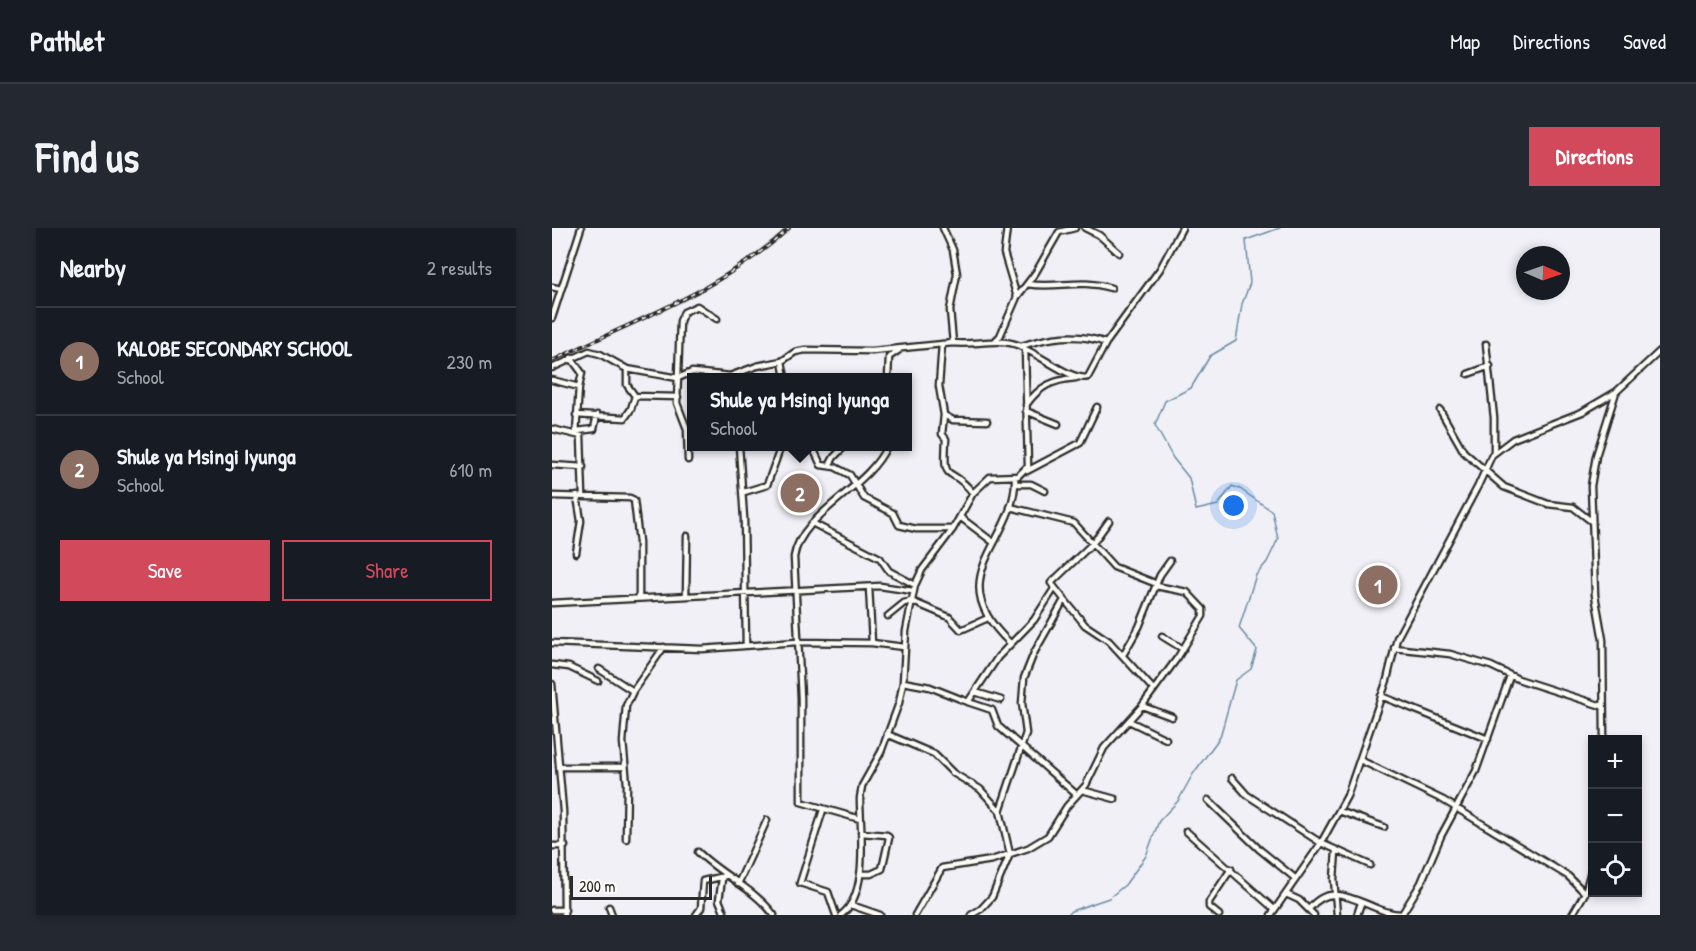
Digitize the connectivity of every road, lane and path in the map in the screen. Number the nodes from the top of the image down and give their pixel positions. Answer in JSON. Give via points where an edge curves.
{"nodes":[{"id":1,"x":581,"y":228,"type":"edge"},
{"id":2,"x":943,"y":228,"type":"edge"},
{"id":3,"x":1007,"y":228,"type":"edge"},
{"id":4,"x":1075,"y":228,"type":"edge"},
{"id":5,"x":1085,"y":228,"type":"edge"},
{"id":6,"x":1182,"y":228,"type":"edge"},
{"id":7,"x":1060,"y":230,"type":"edge"},
{"id":8,"x":1119,"y":253,"type":"dead end"},
{"id":9,"x":1028,"y":284,"type":"junction"},
{"id":10,"x":552,"y":287,"type":"edge"},
{"id":11,"x":1111,"y":288,"type":"dead end"},
{"id":12,"x":561,"y":289,"type":"junction"},
{"id":13,"x":1017,"y":297,"type":"junction"},
{"id":14,"x":552,"y":318,"type":"edge"},
{"id":15,"x":717,"y":319,"type":"dead end"},
{"id":16,"x":995,"y":341,"type":"junction"},
{"id":17,"x":953,"y":343,"type":"junction"},
{"id":18,"x":1106,"y":343,"type":"junction"},
{"id":19,"x":942,"y":344,"type":"junction"},
{"id":20,"x":1486,"y":344,"type":"dead end"},
{"id":21,"x":902,"y":348,"type":"junction"},
{"id":22,"x":1023,"y":348,"type":"junction"},
{"id":23,"x":1660,"y":351,"type":"edge"},
{"id":24,"x":571,"y":358,"type":"junction"},
{"id":25,"x":782,"y":361,"type":"junction"},
{"id":26,"x":1490,"y":366,"type":"junction"},
{"id":27,"x":552,"y":368,"type":"edge"},
{"id":28,"x":627,"y":369,"type":"junction"},
{"id":29,"x":738,"y":373,"type":"edge"},
{"id":30,"x":784,"y":373,"type":"edge"},
{"id":31,"x":888,"y":373,"type":"edge"},
{"id":32,"x":687,"y":374,"type":"edge"},
{"id":33,"x":1468,"y":374,"type":"dead end"},
{"id":34,"x":678,"y":378,"type":"junction"},
{"id":35,"x":1076,"y":378,"type":"junction"},
{"id":36,"x":552,"y":380,"type":"edge"},
{"id":37,"x":579,"y":387,"type":"junction"},
{"id":38,"x":1616,"y":392,"type":"junction"},
{"id":39,"x":635,"y":396,"type":"junction"},
{"id":40,"x":678,"y":397,"type":"junction"},
{"id":41,"x":1096,"y":407,"type":"dead end"},
{"id":42,"x":1026,"y":408,"type":"junction"},
{"id":43,"x":1440,"y":410,"type":"dead end"},
{"id":44,"x":576,"y":415,"type":"junction"},
{"id":45,"x":597,"y":415,"type":"junction"},
{"id":46,"x":944,"y":415,"type":"junction"},
{"id":47,"x":987,"y":421,"type":"dead end"},
{"id":48,"x":1058,"y":424,"type":"dead end"},
{"id":49,"x":552,"y":429,"type":"edge"},
{"id":50,"x":687,"y":429,"type":"edge"},
{"id":51,"x":577,"y":432,"type":"junction"},
{"id":52,"x":688,"y":451,"type":"edge"},
{"id":53,"x":739,"y":451,"type":"edge"},
{"id":54,"x":780,"y":451,"type":"edge"},
{"id":55,"x":814,"y":451,"type":"edge"},
{"id":56,"x":840,"y":451,"type":"edge"},
{"id":57,"x":883,"y":451,"type":"edge"},
{"id":58,"x":1494,"y":452,"type":"junction"},
{"id":59,"x":688,"y":460,"type":"dead end"},
{"id":60,"x":552,"y":465,"type":"edge"},
{"id":61,"x":583,"y":466,"type":"junction"},
{"id":62,"x":829,"y":466,"type":"junction"},
{"id":63,"x":1025,"y":472,"type":"junction"},
{"id":64,"x":1485,"y":472,"type":"junction"},
{"id":65,"x":1015,"y":476,"type":"junction"},
{"id":66,"x":1015,"y":484,"type":"junction"},
{"id":67,"x":857,"y":486,"type":"junction"},
{"id":68,"x":1045,"y":490,"type":"dead end"},
{"id":69,"x":743,"y":493,"type":"junction"},
{"id":70,"x":973,"y":493,"type":"junction"},
{"id":71,"x":552,"y":495,"type":"edge"},
{"id":72,"x":580,"y":496,"type":"junction"},
{"id":73,"x":1010,"y":507,"type":"junction"},
{"id":74,"x":960,"y":517,"type":"junction"},
{"id":75,"x":1109,"y":521,"type":"dead end"},
{"id":76,"x":1592,"y":521,"type":"junction"},
{"id":77,"x":814,"y":524,"type":"junction"},
{"id":78,"x":953,"y":529,"type":"junction"},
{"id":79,"x":687,"y":536,"type":"dead end"},
{"id":80,"x":993,"y":542,"type":"junction"},
{"id":81,"x":1093,"y":543,"type":"junction"},
{"id":82,"x":576,"y":553,"type":"dead end"},
{"id":83,"x":1170,"y":561,"type":"dead end"},
{"id":84,"x":915,"y":585,"type":"junction"},
{"id":85,"x":1156,"y":585,"type":"junction"},
{"id":86,"x":869,"y":587,"type":"junction"},
{"id":87,"x":1054,"y":589,"type":"junction"},
{"id":88,"x":794,"y":591,"type":"junction"},
{"id":89,"x":913,"y":591,"type":"junction"},
{"id":90,"x":745,"y":593,"type":"junction"},
{"id":91,"x":686,"y":596,"type":"junction"},
{"id":92,"x":639,"y":597,"type":"junction"},
{"id":93,"x":1064,"y":600,"type":"junction"},
{"id":94,"x":911,"y":601,"type":"junction"},
{"id":95,"x":552,"y":603,"type":"edge"},
{"id":96,"x":888,"y":616,"type":"dead end"},
{"id":97,"x":988,"y":618,"type":"junction"},
{"id":98,"x":1162,"y":636,"type":"dead end"},
{"id":99,"x":797,"y":642,"type":"junction"},
{"id":100,"x":552,"y":643,"type":"edge"},
{"id":101,"x":872,"y":643,"type":"junction"},
{"id":102,"x":1010,"y":643,"type":"junction"},
{"id":103,"x":746,"y":645,"type":"junction"},
{"id":104,"x":664,"y":647,"type":"junction"},
{"id":105,"x":904,"y":647,"type":"junction"},
{"id":106,"x":1394,"y":648,"type":"junction"},
{"id":107,"x":1183,"y":649,"type":"junction"},
{"id":108,"x":1123,"y":655,"type":"junction"},
{"id":109,"x":552,"y":665,"type":"edge"},
{"id":110,"x":599,"y":669,"type":"dead end"},
{"id":111,"x":1510,"y":676,"type":"junction"},
{"id":112,"x":598,"y":681,"type":"dead end"},
{"id":113,"x":903,"y":682,"type":"junction"},
{"id":114,"x":552,"y":684,"type":"edge"},
{"id":115,"x":1154,"y":690,"type":"junction"},
{"id":116,"x":633,"y":691,"type":"junction"},
{"id":117,"x":975,"y":692,"type":"junction"},
{"id":118,"x":1381,"y":696,"type":"junction"},
{"id":119,"x":552,"y":699,"type":"edge"},
{"id":120,"x":1001,"y":700,"type":"dead end"},
{"id":121,"x":968,"y":702,"type":"junction"},
{"id":122,"x":1142,"y":706,"type":"junction"},
{"id":123,"x":1602,"y":706,"type":"junction"},
{"id":124,"x":1172,"y":717,"type":"dead end"},
{"id":125,"x":1129,"y":722,"type":"junction"},
{"id":126,"x":887,"y":734,"type":"junction"},
{"id":127,"x":1604,"y":735,"type":"edge"},
{"id":128,"x":1166,"y":739,"type":"dead end"},
{"id":129,"x":1488,"y":740,"type":"junction"},
{"id":130,"x":1022,"y":745,"type":"junction"},
{"id":131,"x":1360,"y":760,"type":"junction"},
{"id":132,"x":559,"y":767,"type":"junction"},
{"id":133,"x":625,"y":767,"type":"junction"},
{"id":134,"x":1232,"y":778,"type":"dead end"},
{"id":135,"x":1082,"y":790,"type":"junction"},
{"id":136,"x":1077,"y":795,"type":"junction"},
{"id":137,"x":1115,"y":798,"type":"dead end"},
{"id":138,"x":1208,"y":800,"type":"dead end"},
{"id":139,"x":823,"y":810,"type":"junction"},
{"id":140,"x":1456,"y":810,"type":"junction"},
{"id":141,"x":1000,"y":811,"type":"junction"},
{"id":142,"x":1339,"y":811,"type":"junction"},
{"id":143,"x":860,"y":819,"type":"junction"},
{"id":144,"x":767,"y":820,"type":"dead end"},
{"id":145,"x":1384,"y":827,"type":"dead end"},
{"id":146,"x":1186,"y":831,"type":"dead end"},
{"id":147,"x":861,"y":833,"type":"junction"},
{"id":148,"x":626,"y":838,"type":"dead end"},
{"id":149,"x":1320,"y":843,"type":"junction"},
{"id":150,"x":552,"y":846,"type":"edge"},
{"id":151,"x":565,"y":846,"type":"junction"},
{"id":152,"x":1336,"y":851,"type":"junction"},
{"id":153,"x":698,"y":852,"type":"dead end"},
{"id":154,"x":1010,"y":854,"type":"junction"},
{"id":155,"x":1370,"y":865,"type":"dead end"},
{"id":156,"x":1231,"y":869,"type":"junction"},
{"id":157,"x":860,"y":874,"type":"junction"},
{"id":158,"x":723,"y":877,"type":"junction"},
{"id":159,"x":1296,"y":879,"type":"junction"},
{"id":160,"x":1588,"y":883,"type":"edge"},
{"id":161,"x":738,"y":884,"type":"junction"},
{"id":162,"x":1585,"y":893,"type":"junction"},
{"id":163,"x":1286,"y":894,"type":"junction"},
{"id":164,"x":1335,"y":894,"type":"junction"},
{"id":165,"x":1361,"y":903,"type":"junction"},
{"id":166,"x":851,"y":905,"type":"junction"},
{"id":167,"x":609,"y":907,"type":"dead end"},
{"id":168,"x":1274,"y":909,"type":"junction"},
{"id":169,"x":1309,"y":909,"type":"junction"},
{"id":170,"x":552,"y":910,"type":"edge"},
{"id":171,"x":724,"y":912,"type":"dead end"},
{"id":172,"x":565,"y":913,"type":"edge"},
{"id":173,"x":1403,"y":914,"type":"edge"},
{"id":174,"x":612,"y":915,"type":"edge"},
{"id":175,"x":696,"y":915,"type":"edge"},
{"id":176,"x":774,"y":915,"type":"edge"},
{"id":177,"x":836,"y":915,"type":"edge"},
{"id":178,"x":842,"y":915,"type":"edge"},
{"id":179,"x":880,"y":915,"type":"edge"},
{"id":180,"x":915,"y":915,"type":"edge"},
{"id":181,"x":971,"y":915,"type":"edge"},
{"id":182,"x":1218,"y":915,"type":"edge"},
{"id":183,"x":1271,"y":915,"type":"edge"},
{"id":184,"x":1314,"y":915,"type":"edge"},
{"id":185,"x":1337,"y":915,"type":"edge"},
{"id":186,"x":1357,"y":915,"type":"edge"},
{"id":187,"x":1572,"y":915,"type":"edge"}],
"edges":[{"from":1,"to":12,"type":"street"},
{"from":2,"to":17,"type":"street","via":[[953,250],[957,274],[950,310]]},
{"from":3,"to":13,"type":"street","via":[[1005,261]]},
{"from":4,"to":7,"type":"street"},
{"from":5,"to":8,"type":"street"},
{"from":6,"to":18,"type":"street","via":[[1160,269]]},
{"from":7,"to":9,"type":"street"},
{"from":9,"to":11,"type":"street","via":[[1084,282]]},
{"from":9,"to":13,"type":"street"},
{"from":10,"to":12,"type":"street"},
{"from":12,"to":14,"type":"street"},
{"from":13,"to":16,"type":"street"},
{"from":15,"to":34,"type":"street","via":[[697,306],[681,315]]},
{"from":16,"to":17,"type":"street"},
{"from":16,"to":22,"type":"street"},
{"from":17,"to":19,"type":"street"},
{"from":18,"to":22,"type":"street","via":[[1078,336],[1041,340]]},
{"from":18,"to":35,"type":"street","via":[[1090,375]]},
{"from":19,"to":21,"type":"street"},
{"from":19,"to":46,"type":"street","via":[[939,386]]},
{"from":20,"to":26,"type":"street"},
{"from":21,"to":25,"type":"street","via":[[805,350]]},
{"from":21,"to":31,"type":"street","via":[[890,355]]},
{"from":22,"to":35,"type":"street"},
{"from":22,"to":42,"type":"street"},
{"from":23,"to":38,"type":"street"},
{"from":24,"to":27,"type":"street"},
{"from":24,"to":28,"type":"street","via":[[593,351]]},
{"from":24,"to":37,"type":"street","via":[[582,373]]},
{"from":25,"to":29,"type":"street"},
{"from":25,"to":30,"type":"street"},
{"from":26,"to":33,"type":"street"},
{"from":26,"to":58,"type":"street"},
{"from":28,"to":34,"type":"street"},
{"from":28,"to":39,"type":"street","via":[[627,385]]},
{"from":32,"to":34,"type":"street"},
{"from":34,"to":40,"type":"street"},
{"from":35,"to":42,"type":"street","via":[[1055,380],[1043,386]]},
{"from":36,"to":37,"type":"street"},
{"from":37,"to":44,"type":"street"},
{"from":38,"to":58,"type":"street","via":[[1582,412],[1513,439]]},
{"from":38,"to":76,"type":"street","via":[[1592,477]]},
{"from":39,"to":40,"type":"street"},
{"from":39,"to":45,"type":"street","via":[[625,418]]},
{"from":40,"to":50,"type":"street"},
{"from":41,"to":63,"type":"street","via":[[1080,442]]},
{"from":42,"to":48,"type":"street"},
{"from":42,"to":63,"type":"street","via":[[1029,458]]},
{"from":43,"to":64,"type":"street","via":[[1464,452]]},
{"from":44,"to":45,"type":"street"},
{"from":44,"to":51,"type":"street"},
{"from":45,"to":51,"type":"street","via":[[594,429]]},
{"from":46,"to":47,"type":"street","via":[[953,420]]},
{"from":46,"to":70,"type":"street","via":[[945,470]]},
{"from":49,"to":51,"type":"street"},
{"from":51,"to":61,"type":"street","via":[[582,441]]},
{"from":52,"to":59,"type":"street"},
{"from":53,"to":69,"type":"street"},
{"from":54,"to":69,"type":"street","via":[[767,485]]},
{"from":55,"to":62,"type":"street","via":[[820,465]]},
{"from":56,"to":62,"type":"street"},
{"from":57,"to":67,"type":"street"},
{"from":58,"to":64,"type":"street"},
{"from":60,"to":61,"type":"street"},
{"from":61,"to":72,"type":"street"},
{"from":62,"to":67,"type":"street","via":[[850,475]]},
{"from":63,"to":65,"type":"street"},
{"from":64,"to":76,"type":"street","via":[[1516,494],[1576,509]]},
{"from":64,"to":106,"type":"street"},
{"from":65,"to":66,"type":"street"},
{"from":65,"to":70,"type":"street","via":[[990,477]]},
{"from":66,"to":68,"type":"street","via":[[1031,484]]},
{"from":66,"to":73,"type":"street"},
{"from":67,"to":77,"type":"street","via":[[832,503]]},
{"from":67,"to":78,"type":"street","via":[[864,498],[894,513],[899,525]]},
{"from":69,"to":90,"type":"street"},
{"from":70,"to":74,"type":"street"},
{"from":71,"to":72,"type":"street"},
{"from":72,"to":82,"type":"street"},
{"from":72,"to":92,"type":"street","via":[[630,498],[636,502]]},
{"from":73,"to":80,"type":"street"},
{"from":73,"to":81,"type":"street","via":[[1074,523]]},
{"from":74,"to":78,"type":"street"},
{"from":74,"to":80,"type":"street"},
{"from":75,"to":81,"type":"street"},
{"from":76,"to":123,"type":"street","via":[[1595,596],[1603,640]]},
{"from":77,"to":84,"type":"street","via":[[874,554],[889,571]]},
{"from":77,"to":88,"type":"street","via":[[795,549]]},
{"from":78,"to":84,"type":"street"},
{"from":79,"to":91,"type":"street"},
{"from":80,"to":97,"type":"street","via":[[978,589]]},
{"from":81,"to":85,"type":"street","via":[[1118,570]]},
{"from":81,"to":87,"type":"street","via":[[1051,583]]},
{"from":83,"to":85,"type":"street"},
{"from":84,"to":89,"type":"street"},
{"from":85,"to":107,"type":"street","via":[[1187,592],[1204,611]]},
{"from":85,"to":108,"type":"street"},
{"from":86,"to":88,"type":"street"},
{"from":86,"to":89,"type":"street"},
{"from":86,"to":101,"type":"street"},
{"from":87,"to":93,"type":"street"},
{"from":87,"to":102,"type":"street","via":[[1034,620]]},
{"from":88,"to":90,"type":"street"},
{"from":88,"to":99,"type":"street"},
{"from":89,"to":94,"type":"street"},
{"from":90,"to":91,"type":"street"},
{"from":90,"to":103,"type":"street"},
{"from":91,"to":92,"type":"street"},
{"from":92,"to":95,"type":"street"},
{"from":93,"to":108,"type":"street","via":[[1085,625]]},
{"from":93,"to":130,"type":"street","via":[[1024,678],[1022,703],[1027,726]]},
{"from":94,"to":96,"type":"street"},
{"from":94,"to":97,"type":"street","via":[[949,617],[961,630]]},
{"from":94,"to":105,"type":"street"},
{"from":97,"to":102,"type":"street"},
{"from":98,"to":107,"type":"street"},
{"from":99,"to":101,"type":"street"},
{"from":99,"to":103,"type":"street"},
{"from":99,"to":139,"type":"street","via":[[801,802]]},
{"from":100,"to":104,"type":"street"},
{"from":101,"to":105,"type":"street"},
{"from":102,"to":117,"type":"street"},
{"from":103,"to":104,"type":"street","via":[[711,649]]},
{"from":104,"to":116,"type":"street"},
{"from":105,"to":113,"type":"street"},
{"from":106,"to":111,"type":"street","via":[[1444,653],[1491,666]]},
{"from":106,"to":118,"type":"street"},
{"from":107,"to":115,"type":"street"},
{"from":108,"to":115,"type":"street"},
{"from":109,"to":112,"type":"street","via":[[569,667]]},
{"from":110,"to":116,"type":"street"},
{"from":111,"to":123,"type":"street"},
{"from":111,"to":129,"type":"street"},
{"from":113,"to":121,"type":"street","via":[[930,687]]},
{"from":113,"to":126,"type":"street"},
{"from":114,"to":119,"type":"street"},
{"from":115,"to":122,"type":"street"},
{"from":116,"to":133,"type":"street","via":[[625,716]]},
{"from":117,"to":120,"type":"street"},
{"from":117,"to":121,"type":"street"},
{"from":118,"to":129,"type":"street"},
{"from":118,"to":131,"type":"street"},
{"from":119,"to":132,"type":"street"},
{"from":121,"to":130,"type":"street","via":[[992,710],[998,726]]},
{"from":122,"to":124,"type":"street"},
{"from":122,"to":125,"type":"street"},
{"from":123,"to":127,"type":"street"},
{"from":125,"to":128,"type":"street"},
{"from":125,"to":135,"type":"street","via":[[1104,748]]},
{"from":126,"to":141,"type":"street","via":[[934,754],[980,789]]},
{"from":126,"to":143,"type":"street","via":[[862,786]]},
{"from":129,"to":140,"type":"street"},
{"from":130,"to":136,"type":"street"},
{"from":130,"to":141,"type":"street"},
{"from":131,"to":140,"type":"street","via":[[1427,791]]},
{"from":131,"to":142,"type":"street"},
{"from":132,"to":133,"type":"street"},
{"from":132,"to":151,"type":"street"},
{"from":133,"to":148,"type":"street"},
{"from":134,"to":149,"type":"street","via":[[1247,795]]},
{"from":135,"to":136,"type":"street"},
{"from":135,"to":137,"type":"street"},
{"from":136,"to":154,"type":"street","via":[[1048,836]]},
{"from":138,"to":159,"type":"street"},
{"from":139,"to":143,"type":"street"},
{"from":139,"to":177,"type":"street","via":[[800,883],[828,892]]},
{"from":140,"to":162,"type":"street","via":[[1568,876]]},
{"from":140,"to":173,"type":"street"},
{"from":141,"to":154,"type":"street"},
{"from":142,"to":145,"type":"street"},
{"from":142,"to":149,"type":"street"},
{"from":143,"to":147,"type":"street"},
{"from":144,"to":161,"type":"street"},
{"from":146,"to":156,"type":"street"},
{"from":147,"to":157,"type":"street"},
{"from":147,"to":157,"type":"street","via":[[889,838],[882,869]]},
{"from":149,"to":152,"type":"street"},
{"from":149,"to":159,"type":"street"},
{"from":150,"to":151,"type":"street"},
{"from":151,"to":172,"type":"street"},
{"from":152,"to":155,"type":"street"},
{"from":152,"to":164,"type":"street"},
{"from":153,"to":158,"type":"street"},
{"from":154,"to":180,"type":"street","via":[[942,868]]},
{"from":154,"to":181,"type":"street","via":[[992,897]]},
{"from":156,"to":168,"type":"street"},
{"from":156,"to":182,"type":"street","via":[[1209,902]]},
{"from":157,"to":166,"type":"street"},
{"from":158,"to":161,"type":"street"},
{"from":158,"to":171,"type":"street","via":[[719,900]]},
{"from":158,"to":175,"type":"street","via":[[703,881],[701,908]]},
{"from":159,"to":163,"type":"street"},
{"from":160,"to":162,"type":"street"},
{"from":161,"to":176,"type":"street","via":[[759,897]]},
{"from":162,"to":187,"type":"street"},
{"from":163,"to":168,"type":"street"},
{"from":163,"to":169,"type":"street"},
{"from":164,"to":165,"type":"street"},
{"from":164,"to":169,"type":"street","via":[[1319,899]]},
{"from":164,"to":185,"type":"street"},
{"from":165,"to":173,"type":"street"},
{"from":165,"to":186,"type":"street"},
{"from":166,"to":178,"type":"street"},
{"from":166,"to":179,"type":"street"},
{"from":167,"to":174,"type":"street"},
{"from":168,"to":183,"type":"street"},
{"from":169,"to":184,"type":"street"},
{"from":170,"to":172,"type":"street"}]}
